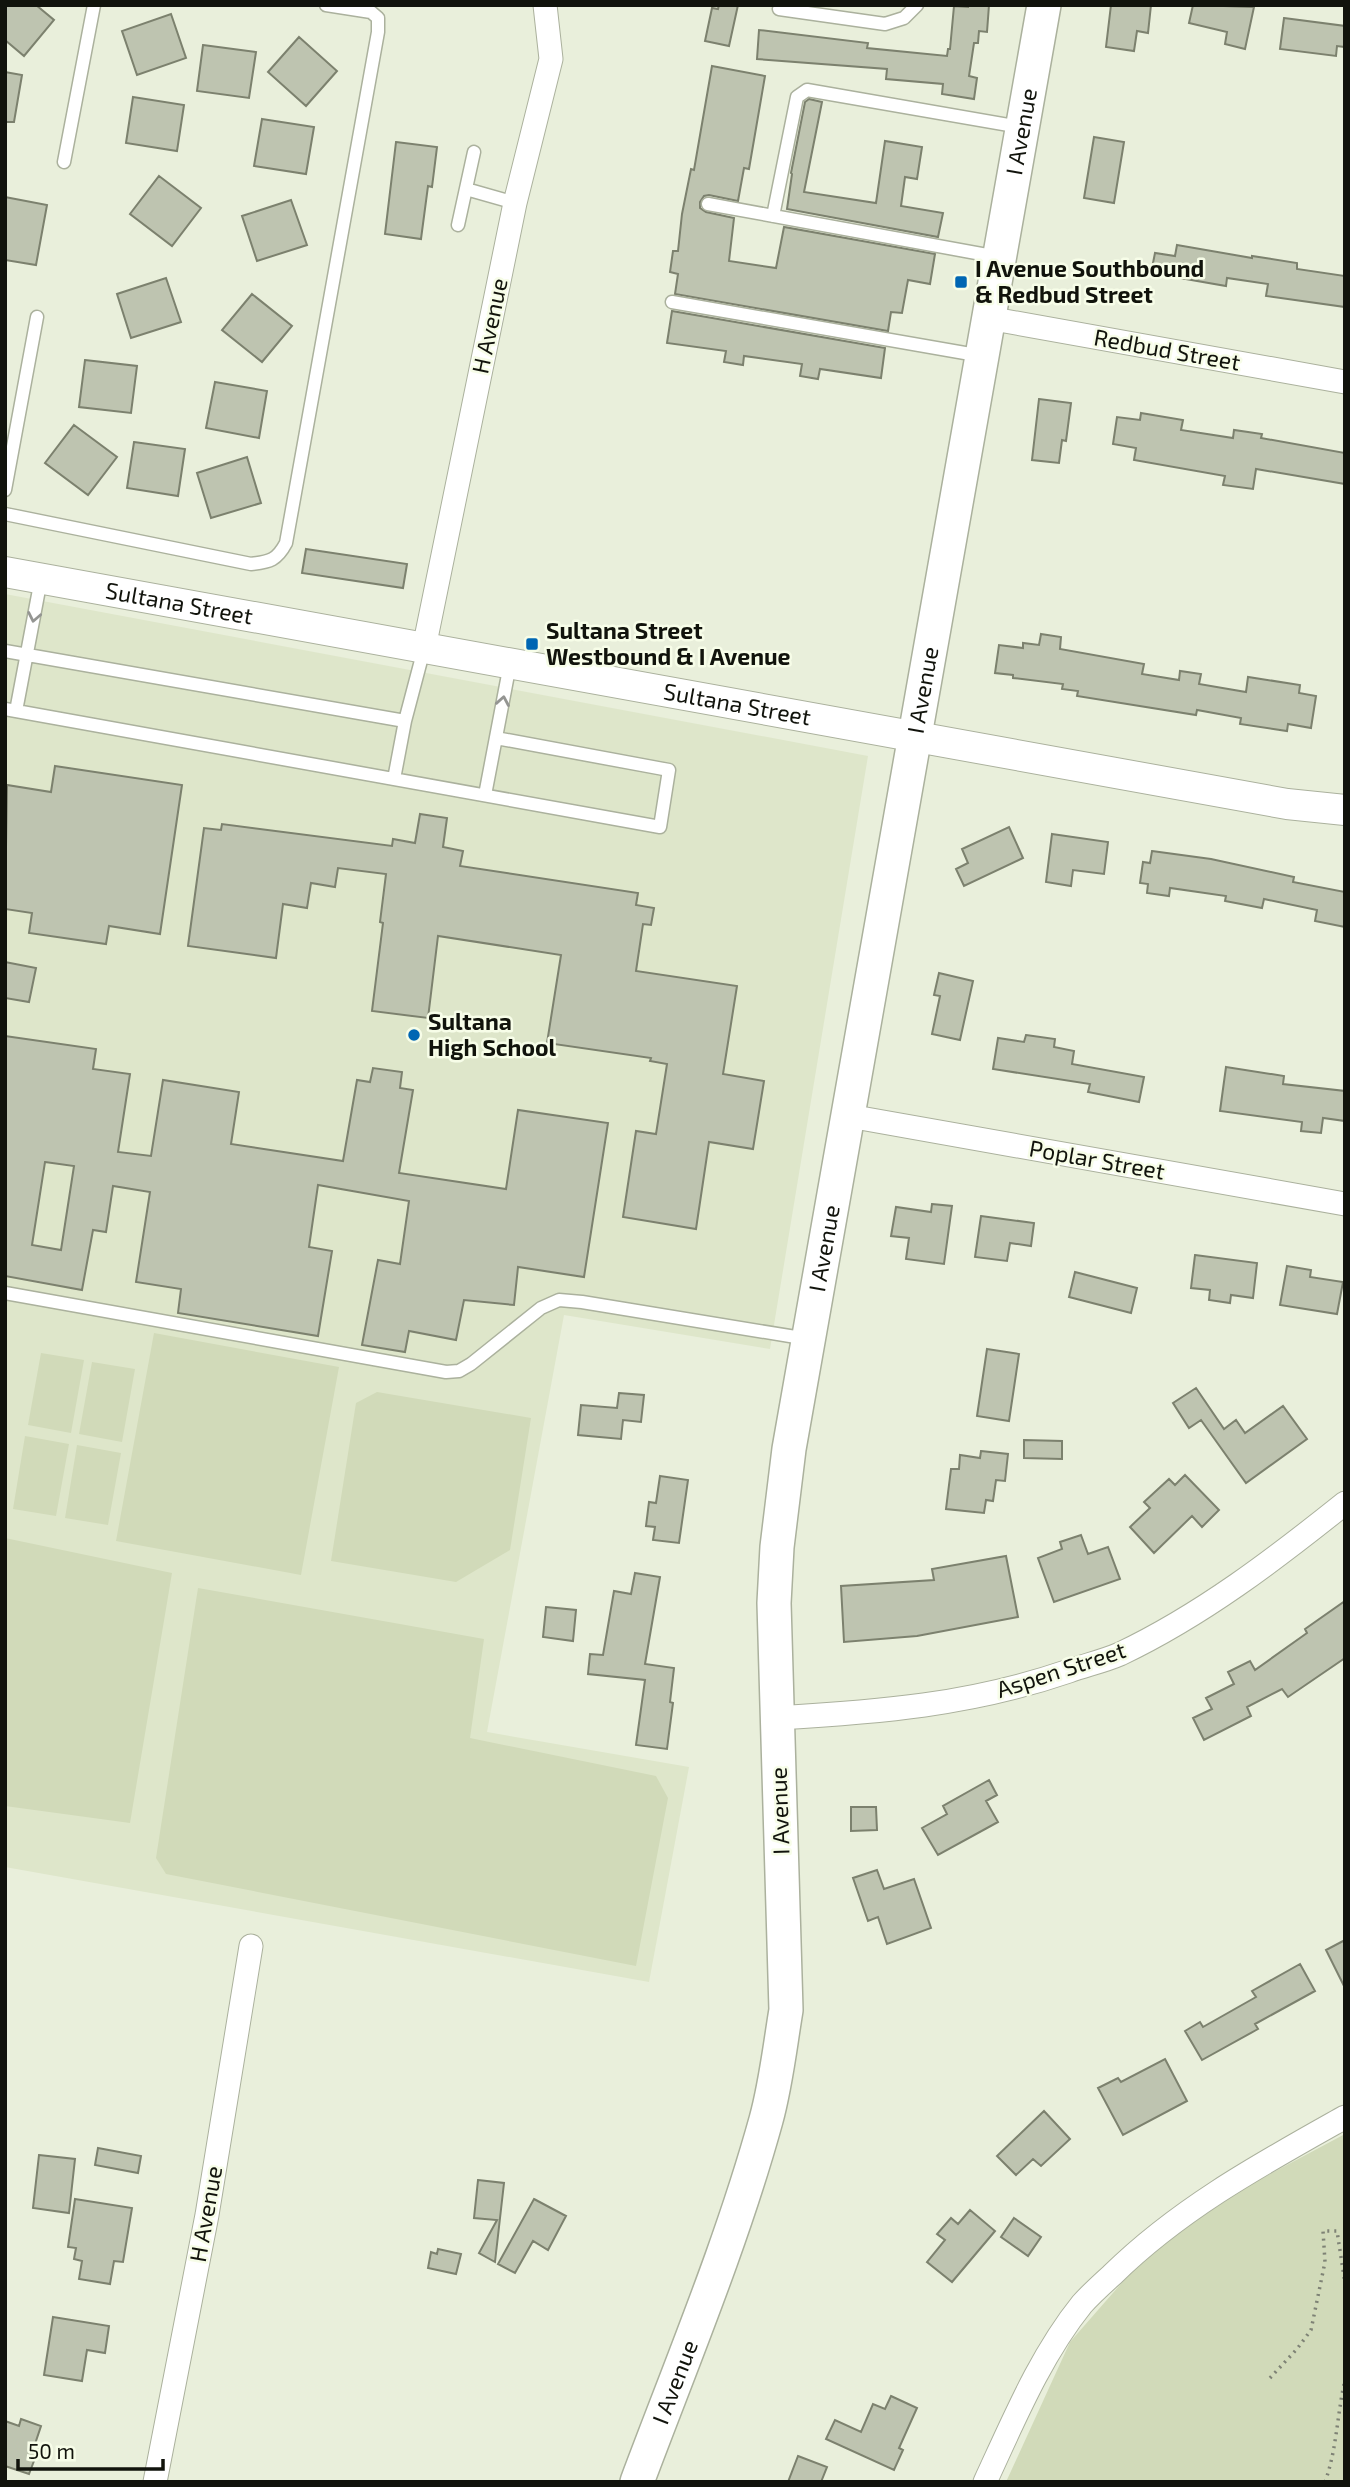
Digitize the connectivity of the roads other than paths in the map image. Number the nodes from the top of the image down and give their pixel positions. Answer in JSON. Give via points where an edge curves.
{"nodes":[{"id":1,"x":93,"y":5,"type":"edge"},
{"id":2,"x":326,"y":5,"type":"edge"},
{"id":3,"x":545,"y":5,"type":"edge"},
{"id":4,"x":917,"y":5,"type":"edge"},
{"id":5,"x":1044,"y":5,"type":"edge"},
{"id":6,"x":779,"y":9,"type":"dead end"},
{"id":7,"x":1021,"y":127,"type":"junction"},
{"id":8,"x":474,"y":152,"type":"dead end"},
{"id":9,"x":64,"y":162,"type":"dead end"},
{"id":10,"x":466,"y":189,"type":"junction"},
{"id":11,"x":515,"y":203,"type":"junction"},
{"id":12,"x":708,"y":204,"type":"dead end"},
{"id":13,"x":773,"y":216,"type":"junction"},
{"id":14,"x":458,"y":225,"type":"dead end"},
{"id":15,"x":999,"y":257,"type":"junction"},
{"id":16,"x":672,"y":302,"type":"dead end"},
{"id":17,"x":37,"y":317,"type":"dead end"},
{"id":18,"x":988,"y":318,"type":"junction"},
{"id":19,"x":982,"y":356,"type":"junction"},
{"id":20,"x":1345,"y":382,"type":"edge"},
{"id":21,"x":5,"y":490,"type":"edge"},
{"id":22,"x":5,"y":514,"type":"edge"},
{"id":23,"x":5,"y":572,"type":"edge"},
{"id":24,"x":41,"y":579,"type":"junction"},
{"id":25,"x":424,"y":648,"type":"junction"},
{"id":26,"x":5,"y":651,"type":"edge"},
{"id":27,"x":27,"y":655,"type":"junction"},
{"id":28,"x":510,"y":664,"type":"junction"},
{"id":29,"x":11,"y":710,"type":"edge"},
{"id":30,"x":405,"y":721,"type":"junction"},
{"id":31,"x":916,"y":736,"type":"junction"},
{"id":32,"x":496,"y":738,"type":"junction"},
{"id":33,"x":394,"y":779,"type":"junction"},
{"id":34,"x":485,"y":795,"type":"junction"},
{"id":35,"x":1345,"y":810,"type":"edge"},
{"id":36,"x":849,"y":1116,"type":"junction"},
{"id":37,"x":1345,"y":1204,"type":"edge"},
{"id":38,"x":5,"y":1293,"type":"edge"},
{"id":39,"x":808,"y":1339,"type":"junction"},
{"id":40,"x":1345,"y":1503,"type":"edge"},
{"id":41,"x":776,"y":1718,"type":"junction"},
{"id":42,"x":251,"y":1946,"type":"dead end"},
{"id":43,"x":1345,"y":2117,"type":"edge"},
{"id":44,"x":155,"y":2482,"type":"edge"},
{"id":45,"x":638,"y":2482,"type":"edge"},
{"id":46,"x":985,"y":2482,"type":"edge"}],
"edges":[{"from":1,"to":9,"type":"lane"},
{"from":2,"to":22,"type":"lane","via":[[371,12],[378,19],[378,32],[286,543],[279,557],[251,564]]},
{"from":3,"to":11,"type":"street","name":"H Avenue","via":[[551,59]]},
{"from":4,"to":6,"type":"lane","via":[[904,18],[885,24]]},
{"from":5,"to":7,"type":"main road","name":"I Avenue"},
{"from":7,"to":13,"type":"lane","via":[[807,90],[797,97]]},
{"from":7,"to":15,"type":"main road","name":"I Avenue"},
{"from":8,"to":10,"type":"lane"},
{"from":10,"to":11,"type":"lane"},
{"from":10,"to":14,"type":"lane"},
{"from":11,"to":25,"type":"street","name":"H Avenue"},
{"from":12,"to":13,"type":"lane"},
{"from":13,"to":15,"type":"lane"},
{"from":15,"to":18,"type":"main road","name":"I Avenue"},
{"from":16,"to":19,"type":"lane"},
{"from":17,"to":21,"type":"lane"},
{"from":18,"to":19,"type":"main road","name":"I Avenue"},
{"from":18,"to":20,"type":"street","name":"Redbud Street"},
{"from":19,"to":31,"type":"main road","name":"I Avenue"},
{"from":23,"to":24,"type":"street","name":"Sultana Street"},
{"from":24,"to":25,"type":"street","name":"Sultana Street"},
{"from":24,"to":27,"type":"lane","one_way":true},
{"from":25,"to":28,"type":"street","name":"Sultana Street"},
{"from":25,"to":30,"type":"lane"},
{"from":26,"to":27,"type":"lane"},
{"from":27,"to":29,"type":"lane"},
{"from":27,"to":30,"type":"lane"},
{"from":28,"to":31,"type":"street","name":"Sultana Street"},
{"from":32,"to":28,"type":"lane","one_way":true},
{"from":29,"to":33,"type":"lane"},
{"from":30,"to":33,"type":"lane"},
{"from":31,"to":35,"type":"street","name":"Sultana Street","via":[[1287,804]]},
{"from":31,"to":36,"type":"main road","name":"I Avenue"},
{"from":32,"to":34,"type":"lane"},
{"from":32,"to":34,"type":"lane","via":[[669,770],[660,827]]},
{"from":33,"to":34,"type":"lane"},
{"from":36,"to":37,"type":"street","name":"Poplar Street"},
{"from":36,"to":39,"type":"main road","name":"I Avenue"},
{"from":38,"to":39,"type":"lane","via":[[446,1372],[471,1364],[541,1308],[559,1300]]},
{"from":39,"to":41,"type":"main road","name":"I Avenue","via":[[777,1547]]},
{"from":40,"to":41,"type":"street","name":"Aspen Street","via":[[1195,1613],[1118,1654],[1040,1681],[923,1707]]},
{"from":41,"to":45,"type":"main road","name":"I Avenue","via":[[786,2010],[778,2065],[738,2207]]},
{"from":42,"to":44,"type":"street","name":"H Avenue"},
{"from":43,"to":46,"type":"street","via":[[1254,2168],[1160,2230],[1082,2304],[1052,2348]]}]}
